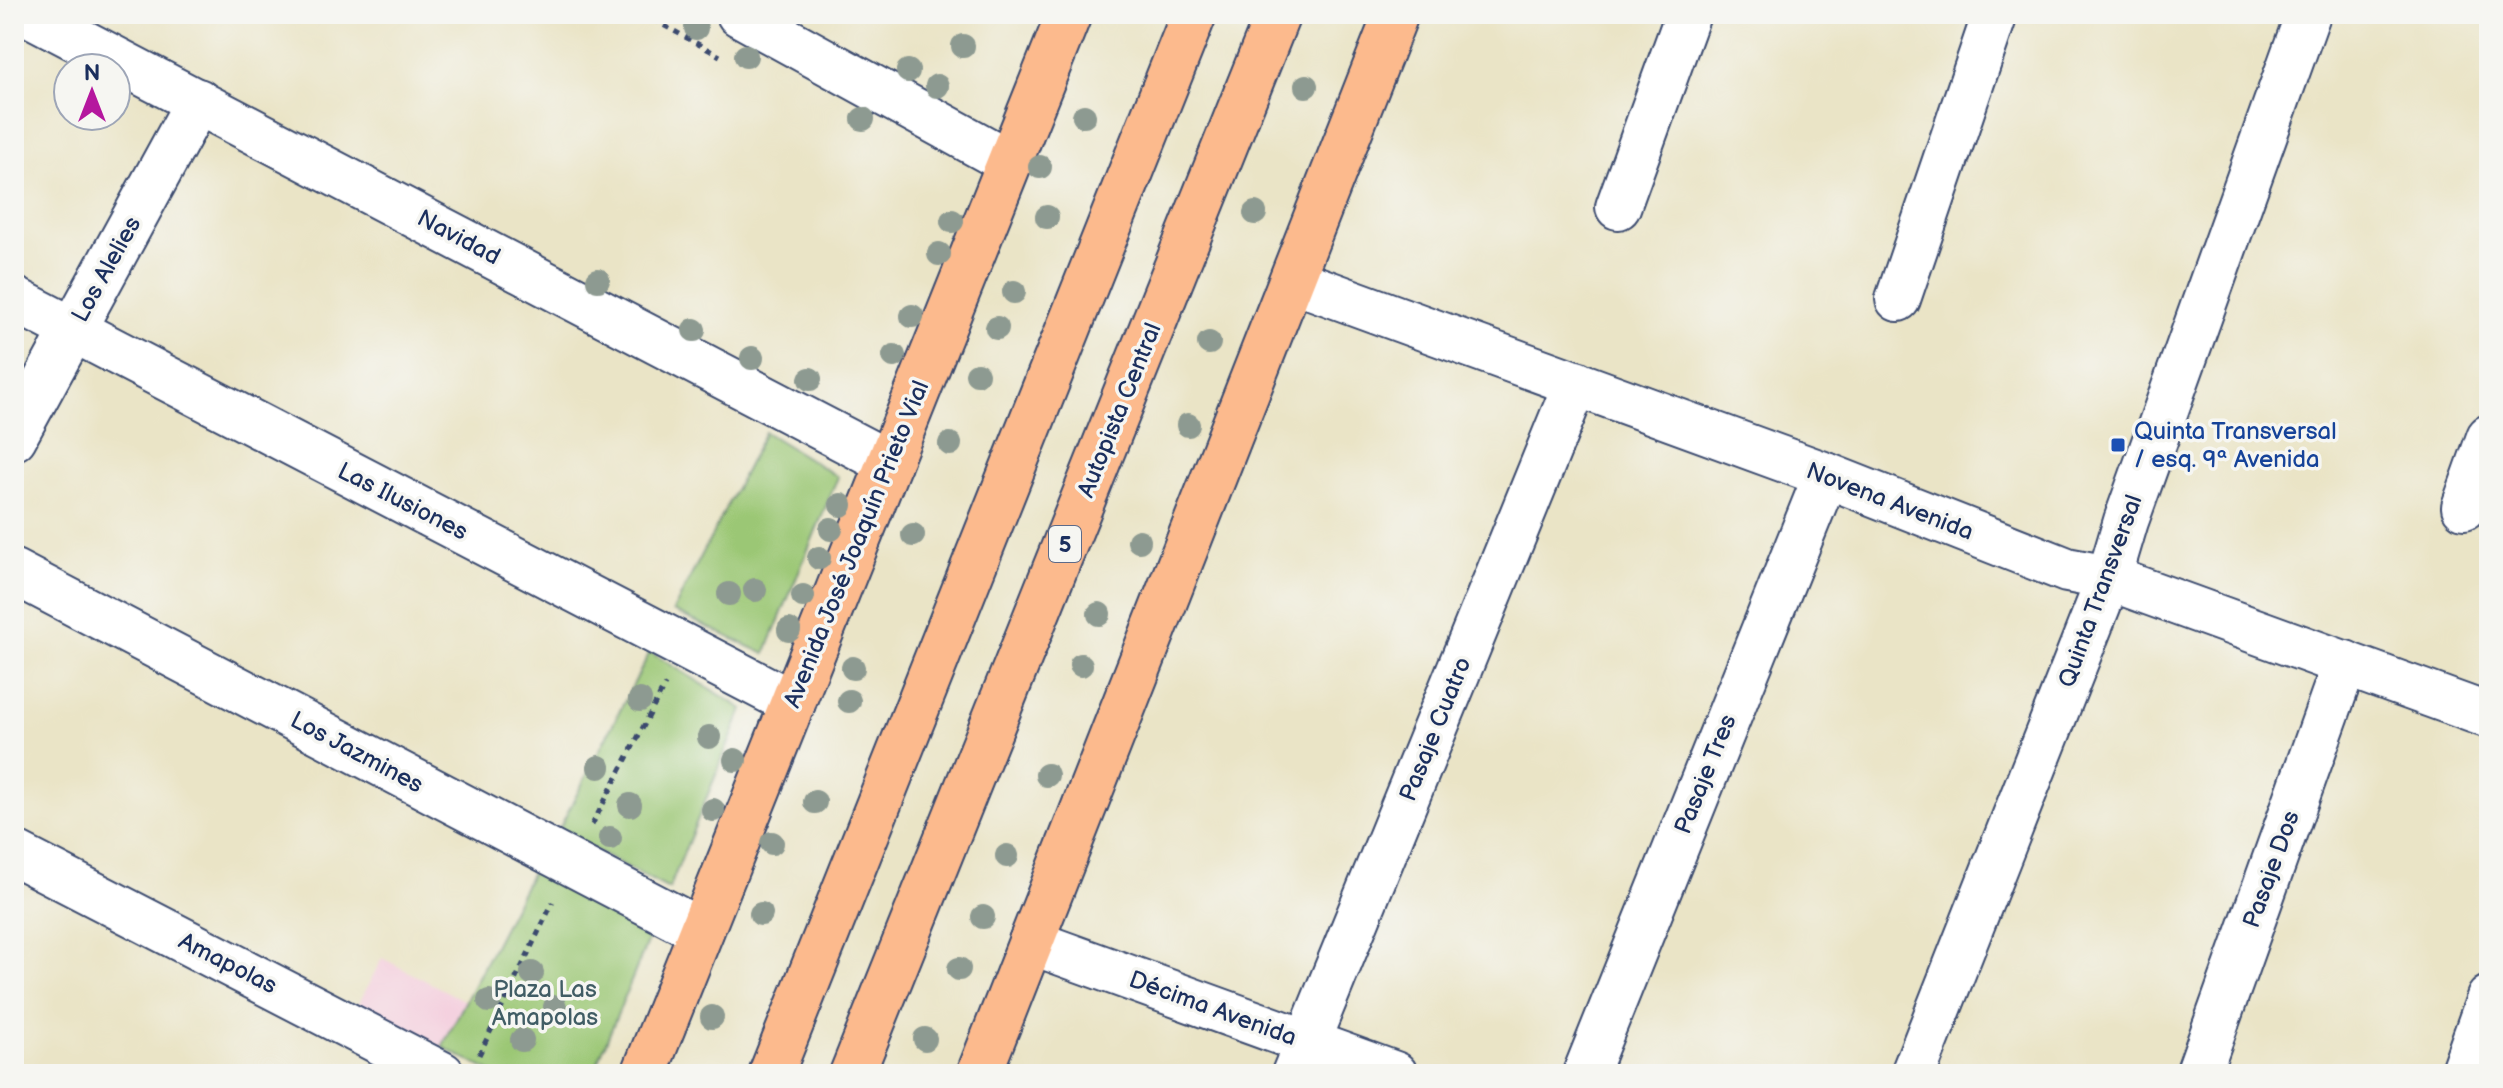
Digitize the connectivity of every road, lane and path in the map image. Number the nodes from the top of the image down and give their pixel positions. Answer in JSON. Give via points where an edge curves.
{"nodes":[{"id":1,"x":29,"y":14,"type":"edge"},
{"id":2,"x":741,"y":14,"type":"edge"},
{"id":3,"x":1069,"y":14,"type":"edge"},
{"id":4,"x":1194,"y":14,"type":"edge"},
{"id":5,"x":1278,"y":14,"type":"edge"},
{"id":6,"x":1396,"y":14,"type":"edge"},
{"id":7,"x":1688,"y":14,"type":"edge"},
{"id":8,"x":1995,"y":14,"type":"edge"},
{"id":9,"x":2308,"y":14,"type":"edge"},
{"id":10,"x":198,"y":101,"type":"junction"},
{"id":11,"x":1009,"y":162,"type":"junction"},
{"id":12,"x":1618,"y":207,"type":"dead end"},
{"id":13,"x":1292,"y":280,"type":"junction"},
{"id":14,"x":14,"y":299,"type":"edge"},
{"id":15,"x":1898,"y":299,"type":"dead end"},
{"id":16,"x":73,"y":330,"type":"junction"},
{"id":17,"x":1576,"y":383,"type":"junction"},
{"id":18,"x":2489,"y":437,"type":"edge"},
{"id":19,"x":14,"y":438,"type":"edge"},
{"id":20,"x":889,"y":463,"type":"junction"},
{"id":21,"x":1826,"y":475,"type":"junction"},
{"id":22,"x":2464,"y":507,"type":"dead end"},
{"id":23,"x":14,"y":572,"type":"edge"},
{"id":24,"x":2109,"y":578,"type":"junction"},
{"id":25,"x":2345,"y":663,"type":"junction"},
{"id":26,"x":793,"y":703,"type":"junction"},
{"id":27,"x":2489,"y":716,"type":"edge"},
{"id":28,"x":14,"y":853,"type":"edge"},
{"id":29,"x":701,"y":931,"type":"junction"},
{"id":30,"x":1031,"y":942,"type":"junction"},
{"id":31,"x":2489,"y":998,"type":"edge"},
{"id":32,"x":1300,"y":1058,"type":"edge"},
{"id":33,"x":2474,"y":1058,"type":"edge"},
{"id":34,"x":442,"y":1074,"type":"edge"},
{"id":35,"x":644,"y":1074,"type":"edge"},
{"id":36,"x":771,"y":1074,"type":"edge"},
{"id":37,"x":852,"y":1074,"type":"edge"},
{"id":38,"x":979,"y":1074,"type":"edge"},
{"id":39,"x":1395,"y":1074,"type":"edge"},
{"id":40,"x":1585,"y":1074,"type":"edge"},
{"id":41,"x":1913,"y":1074,"type":"edge"},
{"id":42,"x":2198,"y":1074,"type":"edge"}],
"edges":[{"from":1,"to":10,"type":"street","name":"Navidad"},
{"from":2,"to":11,"type":"street"},
{"from":3,"to":11,"type":"main road","name":"Avenida José Joaquín Prieto Vial"},
{"from":4,"to":36,"type":"main road"},
{"from":5,"to":37,"type":"main road","name":"Autopista Central","number":"5"},
{"from":6,"to":13,"type":"main road"},
{"from":7,"to":12,"type":"street"},
{"from":8,"to":15,"type":"street"},
{"from":9,"to":24,"type":"street","name":"Quinta Transversal"},
{"from":10,"to":16,"type":"street","name":"Los Alelies"},
{"from":10,"to":20,"type":"street","name":"Navidad"},
{"from":11,"to":20,"type":"main road","name":"Avenida José Joaquín Prieto Vial"},
{"from":13,"to":17,"type":"street","name":"Novena Avenida"},
{"from":13,"to":30,"type":"main road"},
{"from":14,"to":16,"type":"street","name":"Las Ilusiones"},
{"from":16,"to":19,"type":"street","name":"Los Alelies"},
{"from":16,"to":26,"type":"street","name":"Las Ilusiones"},
{"from":17,"to":21,"type":"street","name":"Novena Avenida"},
{"from":17,"to":32,"type":"street","name":"Pasaje Cuatro"},
{"from":18,"to":22,"type":"street"},
{"from":20,"to":26,"type":"main road","name":"Avenida José Joaquín Prieto Vial"},
{"from":21,"to":24,"type":"street","name":"Novena Avenida","via":[[2067,570]]},
{"from":21,"to":40,"type":"street","name":"Pasaje Tres"},
{"from":23,"to":29,"type":"street","name":"Los Jazmines"},
{"from":24,"to":25,"type":"street","name":"Novena Avenida"},
{"from":24,"to":41,"type":"street","name":"Quinta Transversal"},
{"from":25,"to":27,"type":"street","name":"Novena Avenida"},
{"from":25,"to":42,"type":"street","name":"Pasaje Dos"},
{"from":26,"to":29,"type":"main road","name":"Avenida José Joaquín Prieto Vial"},
{"from":28,"to":34,"type":"street","name":"Amapolas"},
{"from":29,"to":35,"type":"main road","name":"Avenida José Joaquín Prieto Vial"},
{"from":30,"to":32,"type":"street","name":"Décima Avenida"},
{"from":30,"to":38,"type":"main road"},
{"from":31,"to":33,"type":"street"},
{"from":32,"to":39,"type":"street","name":"Décima Avenida"}]}
